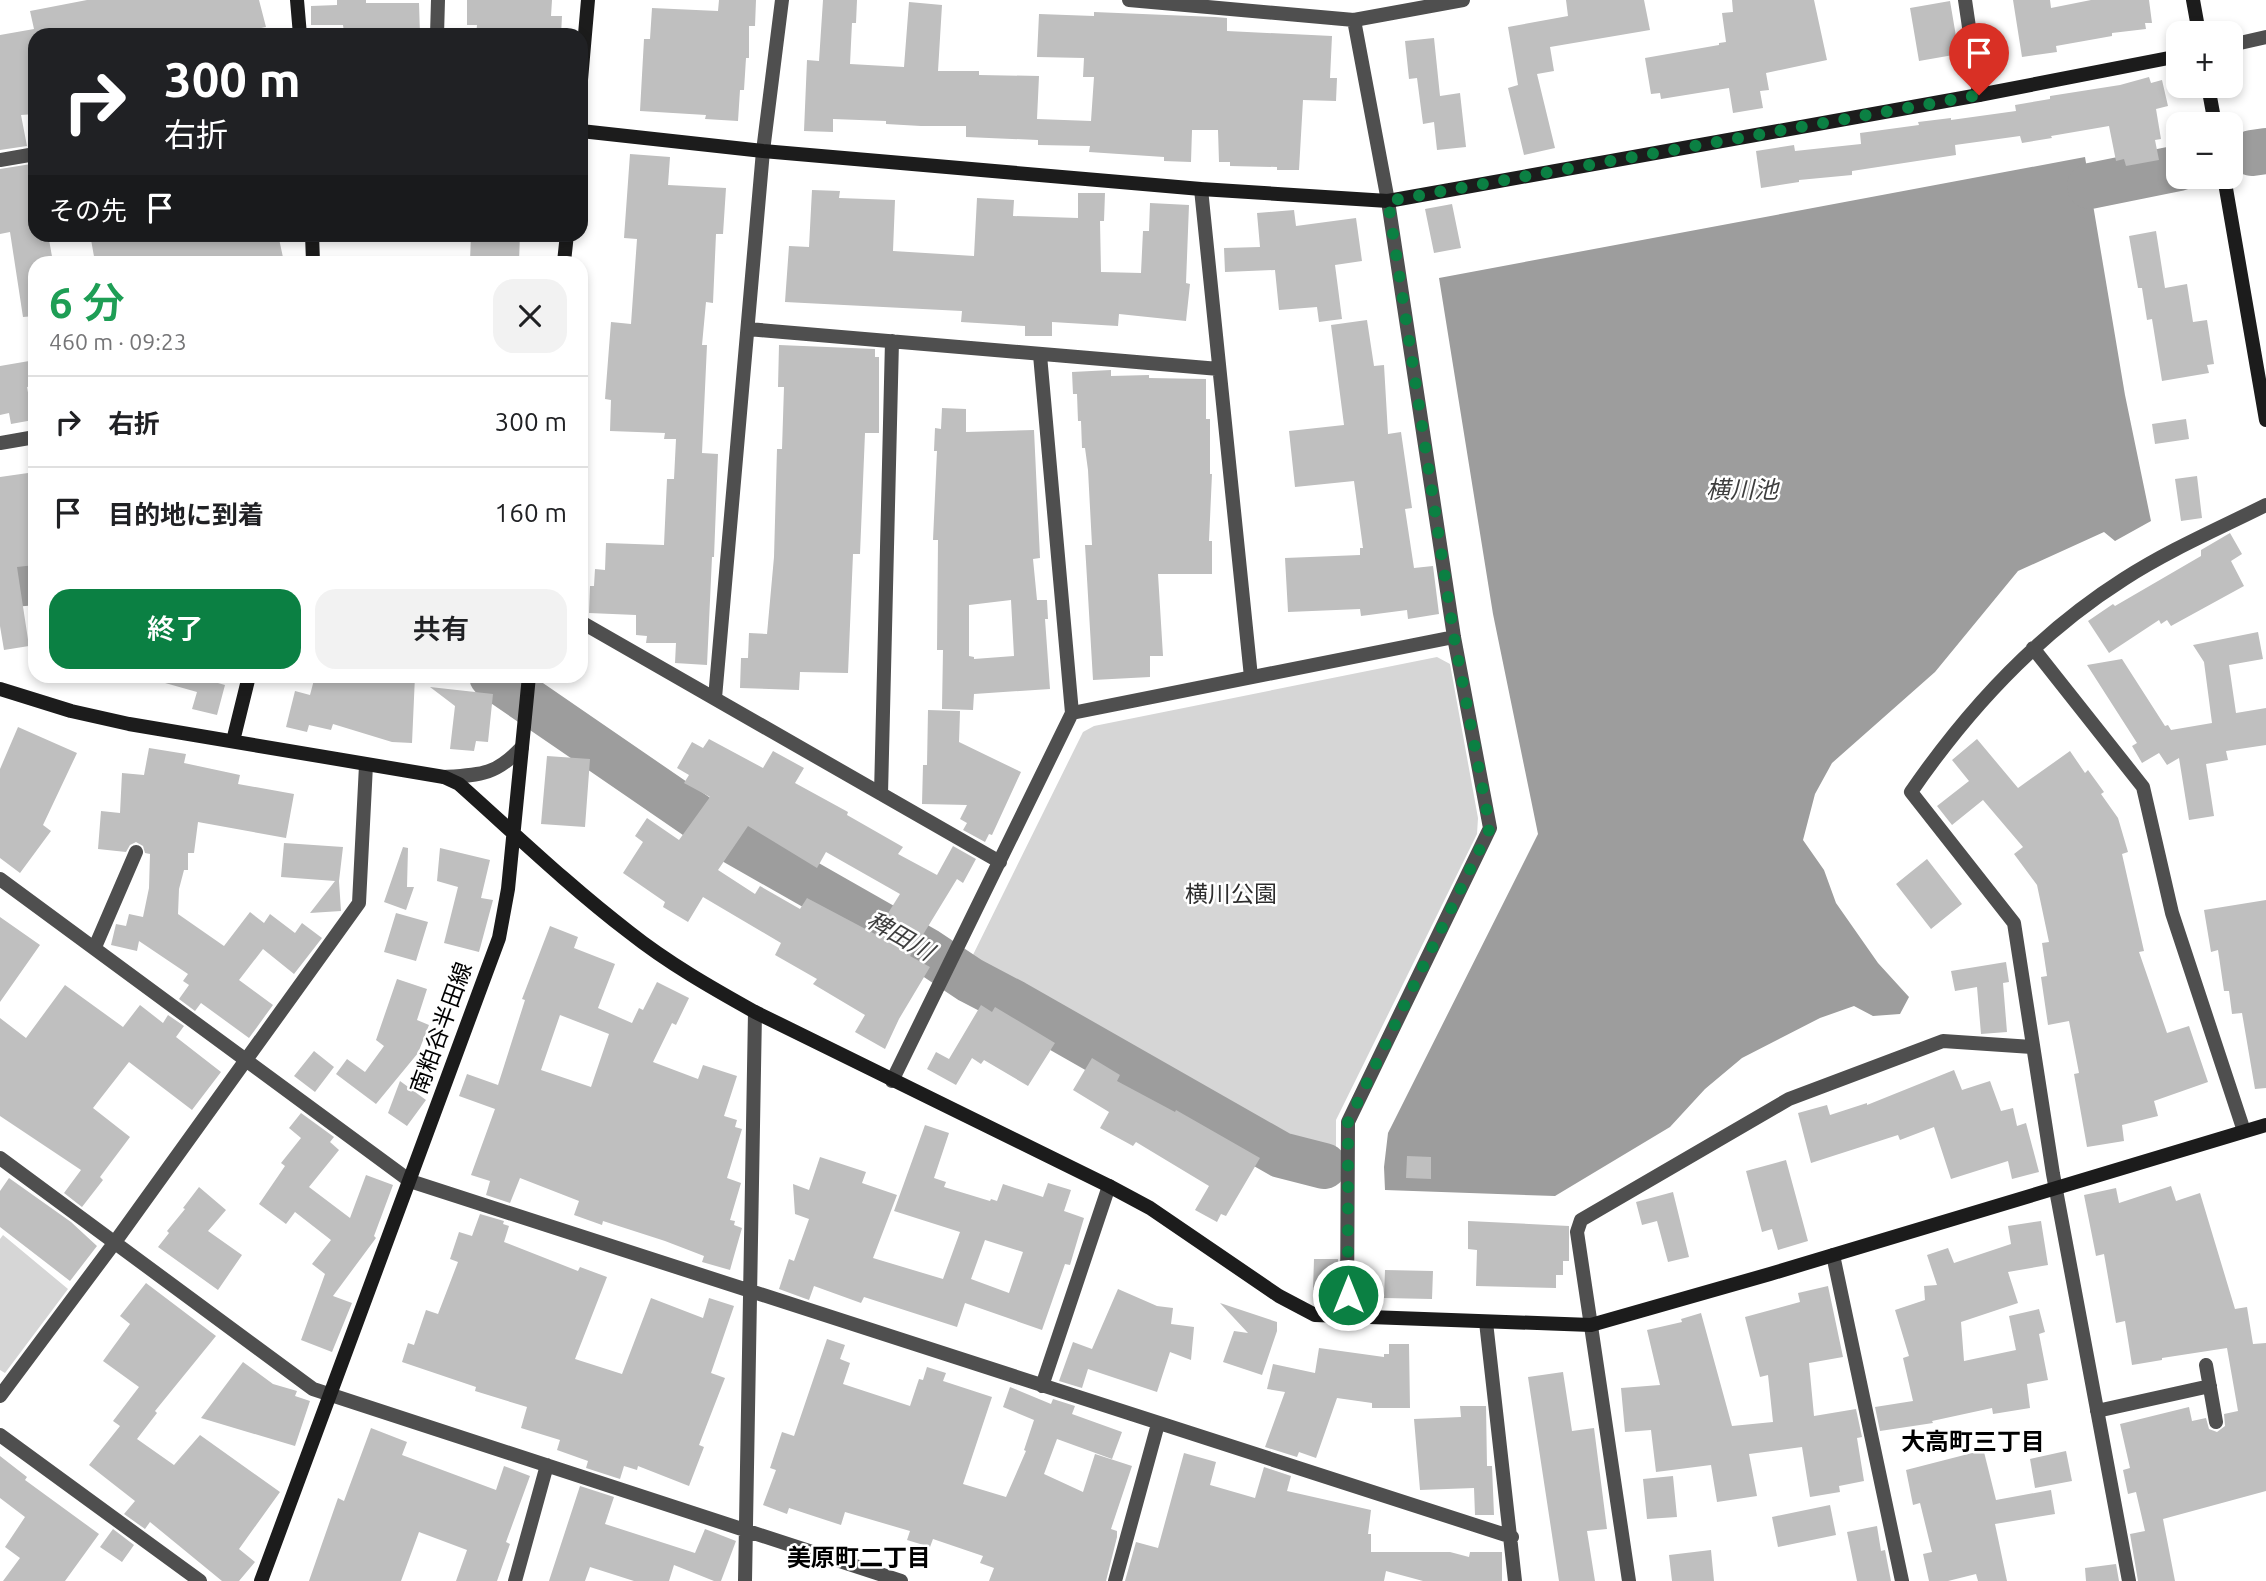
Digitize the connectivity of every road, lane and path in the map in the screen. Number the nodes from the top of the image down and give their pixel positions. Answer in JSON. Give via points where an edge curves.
{"nodes":[{"id":1,"x":297,"y":0,"type":"edge"},
{"id":2,"x":438,"y":0,"type":"edge"},
{"id":3,"x":588,"y":0,"type":"edge"},
{"id":4,"x":782,"y":0,"type":"edge"},
{"id":5,"x":1129,"y":0,"type":"edge"},
{"id":6,"x":1463,"y":0,"type":"edge"},
{"id":7,"x":1965,"y":0,"type":"edge"},
{"id":8,"x":2193,"y":0,"type":"edge"},
{"id":9,"x":1353,"y":20,"type":"junction"},
{"id":10,"x":2197,"y":21,"type":"edge"},
{"id":11,"x":299,"y":28,"type":"edge"},
{"id":12,"x":437,"y":28,"type":"edge"},
{"id":13,"x":586,"y":28,"type":"edge"},
{"id":14,"x":2266,"y":37,"type":"edge"},
{"id":15,"x":2243,"y":42,"type":"edge"},
{"id":16,"x":2166,"y":59,"type":"edge"},
{"id":17,"x":1979,"y":95,"type":"junction"},
{"id":18,"x":588,"y":132,"type":"edge"},
{"id":19,"x":763,"y":151,"type":"junction"},
{"id":20,"x":28,"y":155,"type":"edge"},
{"id":21,"x":0,"y":160,"type":"edge"},
{"id":22,"x":1201,"y":189,"type":"junction"},
{"id":23,"x":2226,"y":189,"type":"edge"},
{"id":24,"x":1388,"y":201,"type":"junction"},
{"id":25,"x":748,"y":329,"type":"junction"},
{"id":26,"x":892,"y":341,"type":"junction"},
{"id":27,"x":1040,"y":355,"type":"junction"},
{"id":28,"x":1219,"y":369,"type":"junction"},
{"id":29,"x":2266,"y":420,"type":"edge"},
{"id":30,"x":28,"y":437,"type":"edge"},
{"id":31,"x":0,"y":443,"type":"edge"},
{"id":32,"x":2266,"y":505,"type":"edge"},
{"id":33,"x":588,"y":626,"type":"edge"},
{"id":34,"x":1454,"y":637,"type":"junction"},
{"id":35,"x":2033,"y":648,"type":"junction"},
{"id":36,"x":1251,"y":677,"type":"junction"},
{"id":37,"x":247,"y":683,"type":"edge"},
{"id":38,"x":528,"y":683,"type":"edge"},
{"id":39,"x":0,"y":689,"type":"edge"},
{"id":40,"x":715,"y":698,"type":"junction"},
{"id":41,"x":1072,"y":713,"type":"junction"},
{"id":42,"x":233,"y":740,"type":"junction"},
{"id":43,"x":522,"y":747,"type":"junction"},
{"id":44,"x":366,"y":765,"type":"junction"},
{"id":45,"x":444,"y":777,"type":"junction"},
{"id":46,"x":881,"y":794,"type":"junction"},
{"id":47,"x":513,"y":832,"type":"junction"},
{"id":48,"x":136,"y":852,"type":"dead end"},
{"id":49,"x":1000,"y":862,"type":"junction"},
{"id":50,"x":3,"y":887,"type":"edge"},
{"id":51,"x":95,"y":947,"type":"junction"},
{"id":52,"x":755,"y":1012,"type":"junction"},
{"id":53,"x":2032,"y":1047,"type":"junction"},
{"id":54,"x":245,"y":1060,"type":"junction"},
{"id":55,"x":892,"y":1080,"type":"junction"},
{"id":56,"x":2266,"y":1125,"type":"edge"},
{"id":57,"x":2244,"y":1131,"type":"junction"},
{"id":58,"x":0,"y":1158,"type":"edge"},
{"id":59,"x":410,"y":1181,"type":"junction"},
{"id":60,"x":1109,"y":1186,"type":"junction"},
{"id":61,"x":2056,"y":1187,"type":"junction"},
{"id":62,"x":115,"y":1242,"type":"junction"},
{"id":63,"x":1833,"y":1255,"type":"junction"},
{"id":64,"x":750,"y":1291,"type":"junction"},
{"id":65,"x":1347,"y":1316,"type":"junction"},
{"id":66,"x":1486,"y":1322,"type":"junction"},
{"id":67,"x":1591,"y":1325,"type":"junction"},
{"id":68,"x":2206,"y":1366,"type":"dead end"},
{"id":69,"x":1042,"y":1386,"type":"junction"},
{"id":70,"x":2210,"y":1386,"type":"junction"},
{"id":71,"x":0,"y":1396,"type":"edge"},
{"id":72,"x":330,"y":1396,"type":"junction"},
{"id":73,"x":2097,"y":1410,"type":"junction"},
{"id":74,"x":2216,"y":1422,"type":"dead end"},
{"id":75,"x":1158,"y":1424,"type":"junction"},
{"id":76,"x":0,"y":1435,"type":"edge"},
{"id":77,"x":547,"y":1465,"type":"junction"},
{"id":78,"x":746,"y":1532,"type":"junction"},
{"id":79,"x":1512,"y":1537,"type":"junction"},
{"id":80,"x":200,"y":1581,"type":"edge"},
{"id":81,"x":261,"y":1581,"type":"edge"},
{"id":82,"x":515,"y":1581,"type":"edge"},
{"id":83,"x":745,"y":1581,"type":"edge"},
{"id":84,"x":901,"y":1581,"type":"edge"},
{"id":85,"x":1115,"y":1581,"type":"edge"},
{"id":86,"x":1515,"y":1581,"type":"edge"},
{"id":87,"x":1629,"y":1581,"type":"edge"},
{"id":88,"x":1902,"y":1581,"type":"edge"},
{"id":89,"x":2129,"y":1581,"type":"edge"}],
"edges":[{"from":1,"to":11,"type":"street"},
{"from":2,"to":12,"type":"street"},
{"from":3,"to":13,"type":"street"},
{"from":4,"to":19,"type":"street"},
{"from":5,"to":9,"type":"street"},
{"from":6,"to":9,"type":"street"},
{"from":7,"to":17,"type":"street"},
{"from":8,"to":10,"type":"street"},
{"from":9,"to":24,"type":"street"},
{"from":14,"to":15,"type":"street"},
{"from":16,"to":17,"type":"street"},
{"from":17,"to":24,"type":"street"},
{"from":18,"to":19,"type":"street"},
{"from":19,"to":22,"type":"street"},
{"from":19,"to":25,"type":"street"},
{"from":20,"to":21,"type":"street"},
{"from":22,"to":24,"type":"street"},
{"from":22,"to":28,"type":"street"},
{"from":23,"to":29,"type":"street"},
{"from":24,"to":34,"type":"street"},
{"from":25,"to":26,"type":"street"},
{"from":25,"to":40,"type":"street"},
{"from":26,"to":27,"type":"street"},
{"from":26,"to":46,"type":"street"},
{"from":27,"to":28,"type":"street"},
{"from":27,"to":41,"type":"street"},
{"from":28,"to":36,"type":"street"},
{"from":30,"to":31,"type":"street"},
{"from":32,"to":35,"type":"street","via":[[2123,580]]},
{"from":33,"to":40,"type":"street"},
{"from":34,"to":36,"type":"street"},
{"from":34,"to":65,"type":"street","via":[[1490,828],[1348,1122]]},
{"from":35,"to":53,"type":"street","via":[[1944,745],[1911,792],[2014,923]]},
{"from":35,"to":57,"type":"street","via":[[2143,787],[2172,913]]},
{"from":36,"to":41,"type":"street"},
{"from":37,"to":42,"type":"street"},
{"from":38,"to":43,"type":"street","name":"南粕谷半田線"},
{"from":39,"to":42,"type":"street","via":[[129,724]]},
{"from":40,"to":46,"type":"street"},
{"from":41,"to":49,"type":"street"},
{"from":42,"to":44,"type":"street"},
{"from":43,"to":45,"type":"street","via":[[506,764],[489,772]]},
{"from":43,"to":47,"type":"street","name":"南粕谷半田線"},
{"from":44,"to":45,"type":"street"},
{"from":44,"to":54,"type":"street","via":[[359,903]]},
{"from":45,"to":47,"type":"street","via":[[459,784]]},
{"from":46,"to":49,"type":"street"},
{"from":47,"to":52,"type":"street","via":[[629,933]]},
{"from":47,"to":59,"type":"street","name":"南粕谷半田線","via":[[499,938]]},
{"from":48,"to":51,"type":"street"},
{"from":49,"to":55,"type":"street"},
{"from":50,"to":51,"type":"street"},
{"from":51,"to":54,"type":"street"},
{"from":52,"to":55,"type":"street"},
{"from":52,"to":64,"type":"street"},
{"from":53,"to":61,"type":"street"},
{"from":53,"to":67,"type":"street","via":[[1943,1041],[1802,1094],[1581,1220],[1577,1232]]},
{"from":54,"to":59,"type":"street"},
{"from":54,"to":62,"type":"street"},
{"from":55,"to":60,"type":"street"},
{"from":56,"to":57,"type":"street"},
{"from":57,"to":61,"type":"street"},
{"from":58,"to":62,"type":"street"},
{"from":59,"to":64,"type":"street"},
{"from":59,"to":72,"type":"street","name":"南粕谷半田線"},
{"from":60,"to":65,"type":"street","via":[[1150,1208],[1279,1296],[1315,1315]]},
{"from":60,"to":69,"type":"street"},
{"from":61,"to":63,"type":"street"},
{"from":61,"to":73,"type":"street"},
{"from":62,"to":71,"type":"street"},
{"from":62,"to":72,"type":"street","via":[[313,1389]]},
{"from":63,"to":67,"type":"street"},
{"from":63,"to":88,"type":"street"},
{"from":64,"to":69,"type":"street"},
{"from":64,"to":78,"type":"street"},
{"from":65,"to":66,"type":"street"},
{"from":66,"to":67,"type":"street"},
{"from":66,"to":79,"type":"street"},
{"from":67,"to":87,"type":"street"},
{"from":68,"to":70,"type":"street"},
{"from":69,"to":75,"type":"street"},
{"from":70,"to":73,"type":"street"},
{"from":70,"to":74,"type":"street"},
{"from":72,"to":77,"type":"street"},
{"from":72,"to":81,"type":"street","name":"南粕谷半田線"},
{"from":73,"to":89,"type":"street"},
{"from":75,"to":79,"type":"street"},
{"from":75,"to":85,"type":"street"},
{"from":76,"to":80,"type":"street"},
{"from":77,"to":78,"type":"street"},
{"from":77,"to":82,"type":"street"},
{"from":78,"to":83,"type":"street"},
{"from":78,"to":84,"type":"street"},
{"from":79,"to":86,"type":"street"}]}
